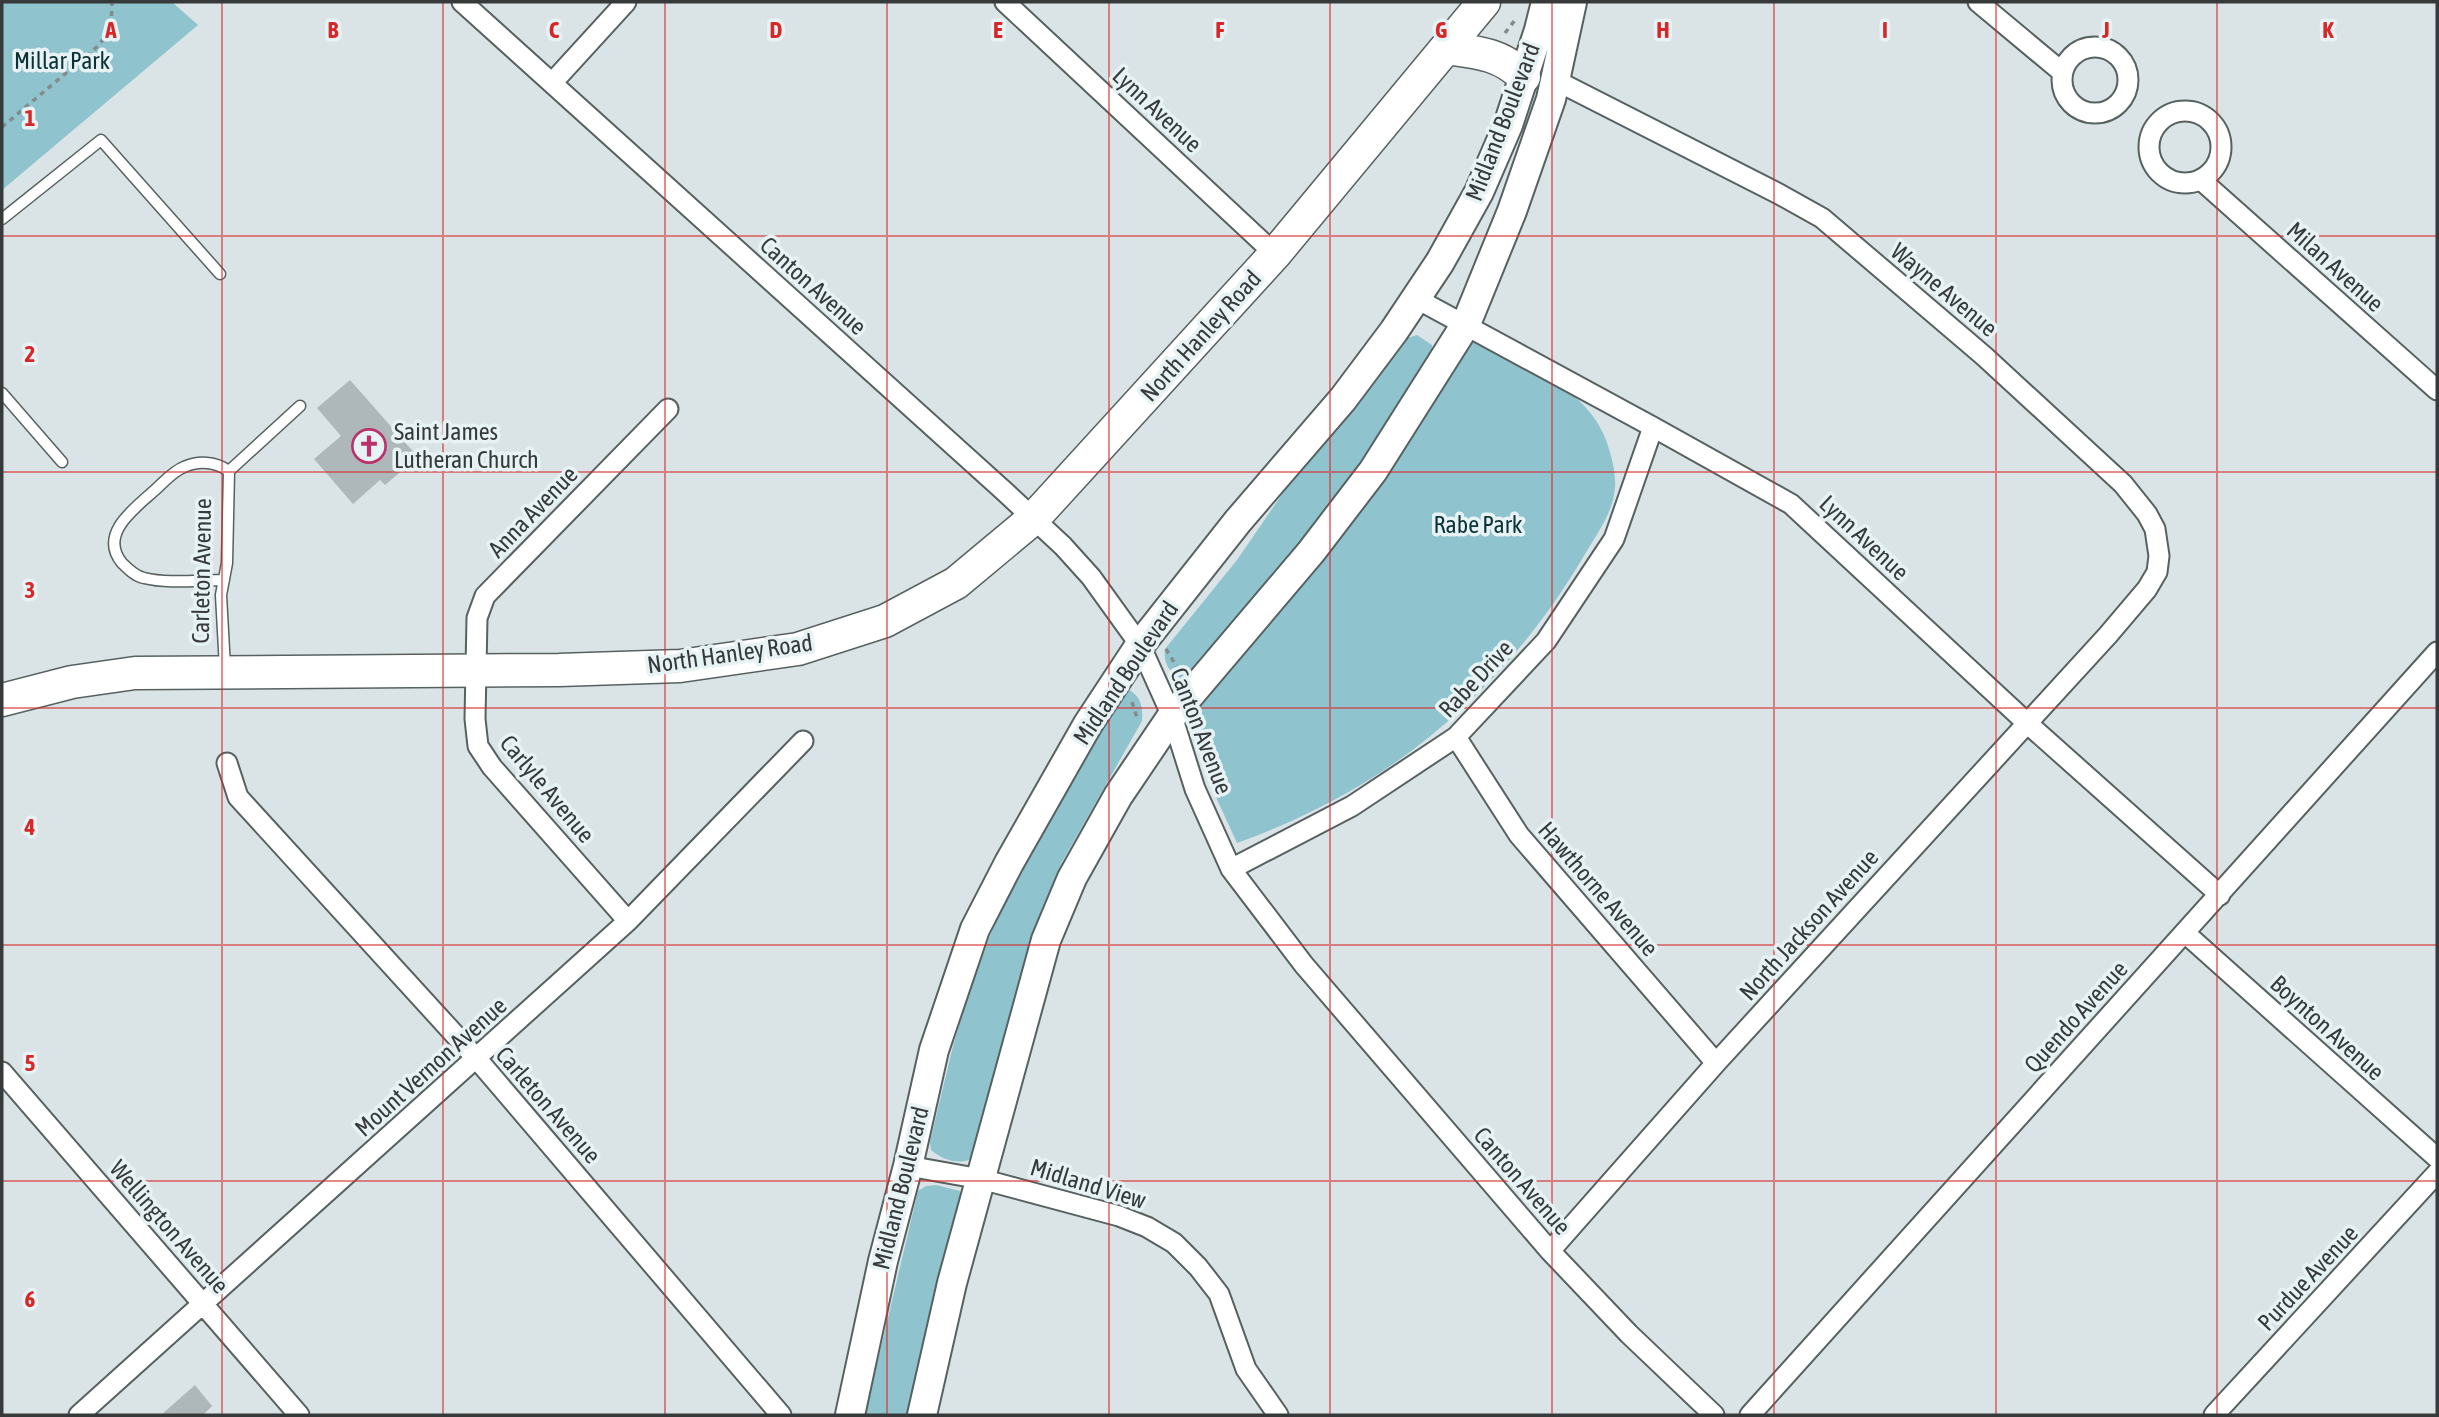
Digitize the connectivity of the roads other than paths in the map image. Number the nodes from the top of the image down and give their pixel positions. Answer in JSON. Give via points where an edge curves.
{"nodes":[{"id":1,"x":462,"y":2,"type":"edge"},
{"id":2,"x":626,"y":2,"type":"edge"},
{"id":3,"x":1005,"y":2,"type":"edge"},
{"id":4,"x":1484,"y":2,"type":"edge"},
{"id":5,"x":1546,"y":2,"type":"edge"},
{"id":6,"x":1572,"y":2,"type":"edge"},
{"id":7,"x":1978,"y":2,"type":"edge"},
{"id":8,"x":1447,"y":48,"type":"junction"},
{"id":9,"x":2062,"y":72,"type":"dead end"},
{"id":10,"x":1524,"y":77,"type":"junction"},
{"id":11,"x":1555,"y":80,"type":"junction"},
{"id":12,"x":552,"y":83,"type":"junction"},
{"id":13,"x":2201,"y":180,"type":"dead end"},
{"id":14,"x":2,"y":219,"type":"edge"},
{"id":15,"x":1275,"y":254,"type":"junction"},
{"id":16,"x":220,"y":274,"type":"dead end"},
{"id":17,"x":1417,"y":299,"type":"junction"},
{"id":18,"x":1465,"y":324,"type":"junction"},
{"id":19,"x":2437,"y":390,"type":"edge"},
{"id":20,"x":2,"y":393,"type":"edge"},
{"id":21,"x":300,"y":406,"type":"dead end"},
{"id":22,"x":668,"y":410,"type":"dead end"},
{"id":23,"x":1653,"y":427,"type":"junction"},
{"id":24,"x":62,"y":462,"type":"dead end"},
{"id":25,"x":229,"y":471,"type":"junction"},
{"id":26,"x":1034,"y":518,"type":"junction"},
{"id":27,"x":224,"y":580,"type":"junction"},
{"id":28,"x":2108,"y":635,"type":"joint"},
{"id":29,"x":1153,"y":646,"type":"junction"},
{"id":30,"x":2437,"y":652,"type":"edge"},
{"id":31,"x":474,"y":669,"type":"junction"},
{"id":32,"x":225,"y":672,"type":"junction"},
{"id":33,"x":2,"y":700,"type":"edge"},
{"id":34,"x":1172,"y":716,"type":"junction"},
{"id":35,"x":2027,"y":723,"type":"junction"},
{"id":36,"x":1456,"y":737,"type":"junction"},
{"id":37,"x":803,"y":741,"type":"dead end"},
{"id":38,"x":227,"y":763,"type":"dead end"},
{"id":39,"x":1231,"y":869,"type":"junction"},
{"id":40,"x":2220,"y":895,"type":"junction"},
{"id":41,"x":628,"y":921,"type":"junction"},
{"id":42,"x":2185,"y":933,"type":"junction"},
{"id":43,"x":477,"y":1059,"type":"junction"},
{"id":44,"x":1716,"y":1063,"type":"junction"},
{"id":45,"x":2,"y":1072,"type":"edge"},
{"id":46,"x":2437,"y":1158,"type":"edge"},
{"id":47,"x":908,"y":1166,"type":"junction"},
{"id":48,"x":2437,"y":1173,"type":"edge"},
{"id":49,"x":981,"y":1178,"type":"junction"},
{"id":50,"x":1550,"y":1251,"type":"junction"},
{"id":51,"x":204,"y":1304,"type":"junction"},
{"id":52,"x":79,"y":1415,"type":"edge"},
{"id":53,"x":299,"y":1415,"type":"edge"},
{"id":54,"x":781,"y":1415,"type":"edge"},
{"id":55,"x":850,"y":1415,"type":"edge"},
{"id":56,"x":922,"y":1415,"type":"edge"},
{"id":57,"x":1278,"y":1415,"type":"edge"},
{"id":58,"x":1714,"y":1415,"type":"edge"},
{"id":59,"x":1751,"y":1415,"type":"edge"},
{"id":60,"x":2214,"y":1415,"type":"edge"}],
"edges":[{"from":1,"to":12,"type":"street","name":"Canton Avenue"},
{"from":2,"to":12,"type":"street"},
{"from":3,"to":15,"type":"street","name":"Lynn Avenue"},
{"from":4,"to":8,"type":"main road","name":"North Hanley Road"},
{"from":5,"to":10,"type":"main road","name":"Midland Boulevard"},
{"from":6,"to":11,"type":"main road","name":"Midland Boulevard"},
{"from":7,"to":9,"type":"street"},
{"from":8,"to":10,"type":"main road","via":[[1493,56]]},
{"from":8,"to":15,"type":"main road","name":"North Hanley Road"},
{"from":10,"to":17,"type":"main road","name":"Midland Boulevard","via":[[1479,192]]},
{"from":11,"to":18,"type":"main road","name":"Midland Boulevard","via":[[1512,211]]},
{"from":11,"to":28,"type":"street","name":"Wayne Avenue","via":[[1822,218],[1984,356],[2123,484],[2155,529],[2159,556],[2157,572],[2147,589]]},
{"from":12,"to":26,"type":"street","name":"Canton Avenue"},
{"from":13,"to":19,"type":"street","name":"Milan Avenue"},
{"from":14,"to":16,"type":"lane","via":[[101,140]]},
{"from":15,"to":26,"type":"main road","name":"North Hanley Road"},
{"from":17,"to":18,"type":"street","name":"Lynn Avenue"},
{"from":17,"to":29,"type":"main road","name":"Midland Boulevard","via":[[1343,398],[1238,521]]},
{"from":18,"to":23,"type":"street","name":"Lynn Avenue"},
{"from":18,"to":34,"type":"main road","name":"Midland Boulevard","via":[[1373,471]]},
{"from":20,"to":24,"type":"lane"},
{"from":21,"to":25,"type":"lane"},
{"from":22,"to":31,"type":"street","name":"Anna Avenue","via":[[485,596],[477,618]]},
{"from":23,"to":35,"type":"street","name":"Lynn Avenue","via":[[1791,504]]},
{"from":23,"to":36,"type":"street","name":"Rabe Drive","via":[[1614,539],[1546,641]]},
{"from":25,"to":27,"type":"lane","name":"Carleton Avenue"},
{"from":25,"to":27,"type":"lane","via":[[219,464],[181,467],[126,516],[113,545],[118,558],[142,578]]},
{"from":26,"to":29,"type":"street","name":"Canton Avenue"},
{"from":26,"to":31,"type":"main road","name":"North Hanley Road","via":[[956,583],[885,621],[798,649],[680,666]]},
{"from":27,"to":32,"type":"lane","name":"Carleton Avenue"},
{"from":28,"to":35,"type":"street","name":"North Jackson Avenue"},
{"from":29,"to":34,"type":"street","name":"Canton Avenue"},
{"from":29,"to":47,"type":"main road","name":"Midland Boulevard","via":[[1088,724],[975,929],[934,1050]]},
{"from":30,"to":40,"type":"street","name":"Quendo Avenue"},
{"from":31,"to":32,"type":"main road","name":"North Hanley Road"},
{"from":31,"to":41,"type":"street","name":"Carlyle Avenue","via":[[478,746]]},
{"from":32,"to":33,"type":"main road","name":"North Hanley Road","via":[[135,673],[72,682]]},
{"from":34,"to":39,"type":"street","name":"Canton Avenue","via":[[1195,789]]},
{"from":34,"to":49,"type":"main road","name":"Midland Boulevard","via":[[1118,796],[1072,878],[1046,940]]},
{"from":35,"to":40,"type":"street","name":"Lynn Avenue"},
{"from":35,"to":44,"type":"street","name":"North Jackson Avenue"},
{"from":36,"to":39,"type":"street","name":"Rabe Drive","via":[[1352,806]]},
{"from":36,"to":44,"type":"street","name":"Hawthorne Avenue","via":[[1519,835]]},
{"from":37,"to":41,"type":"street","name":"Mount Vernon Avenue"},
{"from":38,"to":43,"type":"street","name":"Carleton Avenue","via":[[238,797]]},
{"from":39,"to":50,"type":"street","name":"Canton Avenue","via":[[1304,965]]},
{"from":40,"to":42,"type":"street","name":"Quendo Avenue"},
{"from":41,"to":43,"type":"street","name":"Mount Vernon Avenue"},
{"from":42,"to":46,"type":"street","name":"Boynton Avenue"},
{"from":42,"to":59,"type":"street","name":"Quendo Avenue"},
{"from":43,"to":51,"type":"street","name":"Mount Vernon Avenue"},
{"from":43,"to":54,"type":"street","name":"Carleton Avenue"},
{"from":44,"to":50,"type":"street","name":"North Jackson Avenue"},
{"from":45,"to":51,"type":"street","name":"Wellington Avenue"},
{"from":47,"to":49,"type":"street","name":"Midland View"},
{"from":47,"to":55,"type":"main road","name":"Midland Boulevard"},
{"from":48,"to":60,"type":"street","name":"Purdue Avenue"},
{"from":49,"to":56,"type":"main road","name":"Midland Boulevard"},
{"from":49,"to":57,"type":"street","name":"Midland View","via":[[1119,1216],[1174,1243],[1219,1294],[1246,1369]]},
{"from":50,"to":58,"type":"street","name":"Canton Avenue"},
{"from":51,"to":52,"type":"street","name":"Mount Vernon Avenue"},
{"from":51,"to":53,"type":"street","name":"Wellington Avenue"}]}
